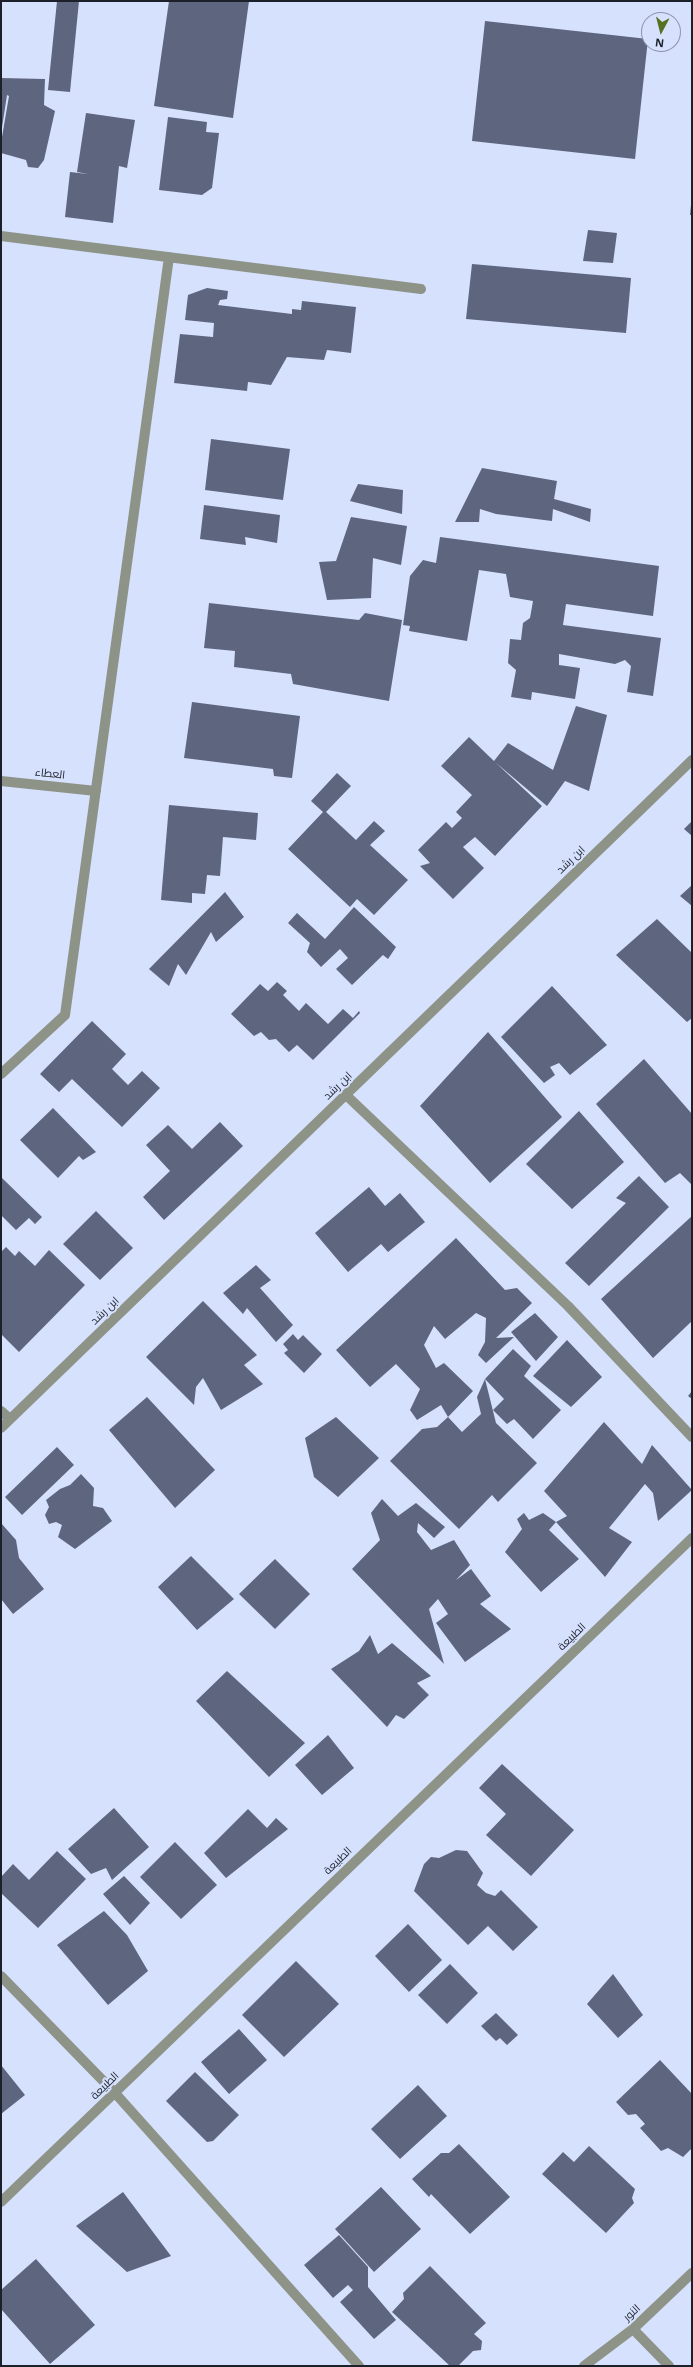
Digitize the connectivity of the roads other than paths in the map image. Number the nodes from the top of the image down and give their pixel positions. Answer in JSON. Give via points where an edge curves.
{"nodes":[{"id":1,"x":1,"y":236,"type":"edge"},
{"id":2,"x":169,"y":257,"type":"junction"},
{"id":3,"x":421,"y":289,"type":"dead end"},
{"id":4,"x":692,"y":760,"type":"edge"},
{"id":5,"x":1,"y":781,"type":"edge"},
{"id":6,"x":96,"y":791,"type":"junction"},
{"id":7,"x":1,"y":1074,"type":"edge"},
{"id":8,"x":346,"y":1095,"type":"junction"},
{"id":9,"x":1,"y":1410,"type":"edge"},
{"id":10,"x":10,"y":1419,"type":"junction"},
{"id":11,"x":1,"y":1428,"type":"edge"},
{"id":12,"x":692,"y":1437,"type":"edge"},
{"id":13,"x":692,"y":1538,"type":"edge"},
{"id":14,"x":1,"y":1976,"type":"edge"},
{"id":15,"x":115,"y":2093,"type":"junction"},
{"id":16,"x":1,"y":2202,"type":"edge"},
{"id":17,"x":692,"y":2273,"type":"edge"},
{"id":18,"x":633,"y":2328,"type":"junction"},
{"id":19,"x":360,"y":2366,"type":"edge"},
{"id":20,"x":584,"y":2366,"type":"edge"},
{"id":21,"x":669,"y":2366,"type":"edge"}],
"edges":[{"from":1,"to":2,"type":"street"},
{"from":2,"to":3,"type":"street"},
{"from":2,"to":6,"type":"street"},
{"from":4,"to":8,"type":"street","name":"ابن رشد"},
{"from":5,"to":6,"type":"street","name":"العطاء"},
{"from":6,"to":7,"type":"street","via":[[65,1015]]},
{"from":8,"to":10,"type":"street","name":"ابن رشد"},
{"from":8,"to":12,"type":"street","via":[[568,1306]]},
{"from":9,"to":10,"type":"street"},
{"from":10,"to":11,"type":"street","name":"ابن رشد"},
{"from":13,"to":15,"type":"street","name":"الطبيعة"},
{"from":14,"to":15,"type":"street"},
{"from":15,"to":16,"type":"street","name":"الطبيعة"},
{"from":15,"to":19,"type":"street"},
{"from":17,"to":18,"type":"street","name":"النور"},
{"from":18,"to":20,"type":"street","name":"النور"},
{"from":18,"to":21,"type":"street"}]}
